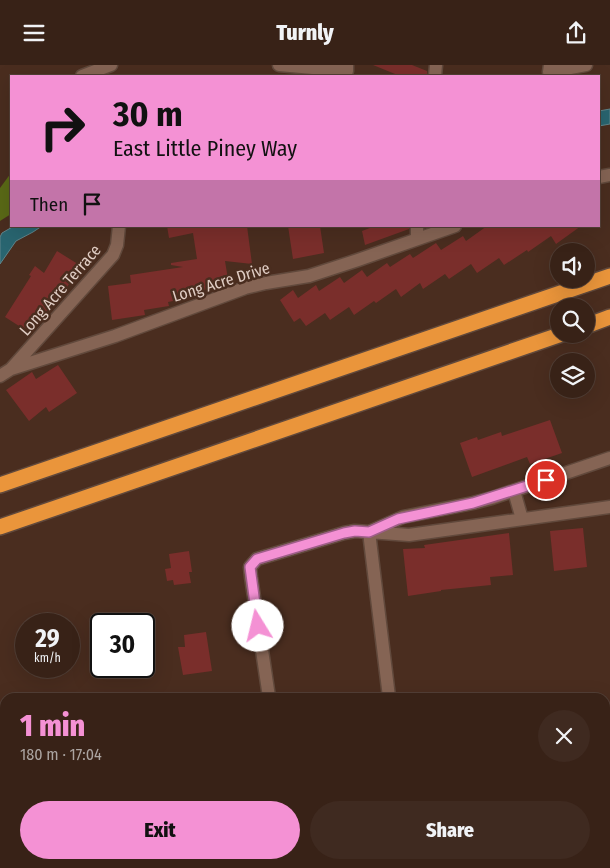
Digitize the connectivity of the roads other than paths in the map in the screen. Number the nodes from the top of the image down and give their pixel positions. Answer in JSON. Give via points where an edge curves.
{"nodes":[{"id":1,"x":112,"y":65,"type":"edge"},
{"id":2,"x":279,"y":65,"type":"edge"},
{"id":3,"x":586,"y":65,"type":"edge"},
{"id":4,"x":347,"y":68,"type":"edge"},
{"id":5,"x":549,"y":68,"type":"edge"},
{"id":6,"x":85,"y":75,"type":"edge"},
{"id":7,"x":119,"y":227,"type":"edge"},
{"id":8,"x":450,"y":227,"type":"edge"},
{"id":9,"x":417,"y":233,"type":"edge"},
{"id":10,"x":610,"y":276,"type":"edge"},
{"id":11,"x":610,"y":317,"type":"edge"},
{"id":12,"x":595,"y":323,"type":"edge"},
{"id":13,"x":550,"y":338,"type":"edge"},
{"id":14,"x":12,"y":369,"type":"junction"},
{"id":15,"x":0,"y":376,"type":"edge"},
{"id":16,"x":610,"y":458,"type":"edge"},
{"id":17,"x":0,"y":485,"type":"edge"},
{"id":18,"x":514,"y":491,"type":"junction"},
{"id":19,"x":610,"y":507,"type":"edge"},
{"id":20,"x":522,"y":519,"type":"junction"},
{"id":21,"x":0,"y":527,"type":"edge"},
{"id":22,"x":369,"y":532,"type":"junction"},
{"id":23,"x":268,"y":693,"type":"edge"},
{"id":24,"x":389,"y":693,"type":"edge"}],
"edges":[{"from":1,"to":6,"type":"street"},
{"from":2,"to":4,"type":"street"},
{"from":3,"to":5,"type":"street"},
{"from":7,"to":14,"type":"street","name":"Long Acre Terrace","via":[[118,245],[113,255]]},
{"from":8,"to":9,"type":"street","name":"Long Acre Drive"},
{"from":9,"to":14,"type":"street","name":"Long Acre Drive","via":[[358,260],[309,276],[245,288]]},
{"from":10,"to":17,"type":"highway"},
{"from":11,"to":12,"type":"highway"},
{"from":13,"to":21,"type":"highway"},
{"from":14,"to":15,"type":"street","name":"Long Acre Drive"},
{"from":16,"to":18,"type":"street"},
{"from":18,"to":20,"type":"street"},
{"from":18,"to":22,"type":"street","via":[[403,517]]},
{"from":19,"to":20,"type":"street"},
{"from":20,"to":22,"type":"street","via":[[409,535]]},
{"from":22,"to":23,"type":"street","via":[[344,533],[257,559],[250,567]]},
{"from":22,"to":24,"type":"street"}]}
